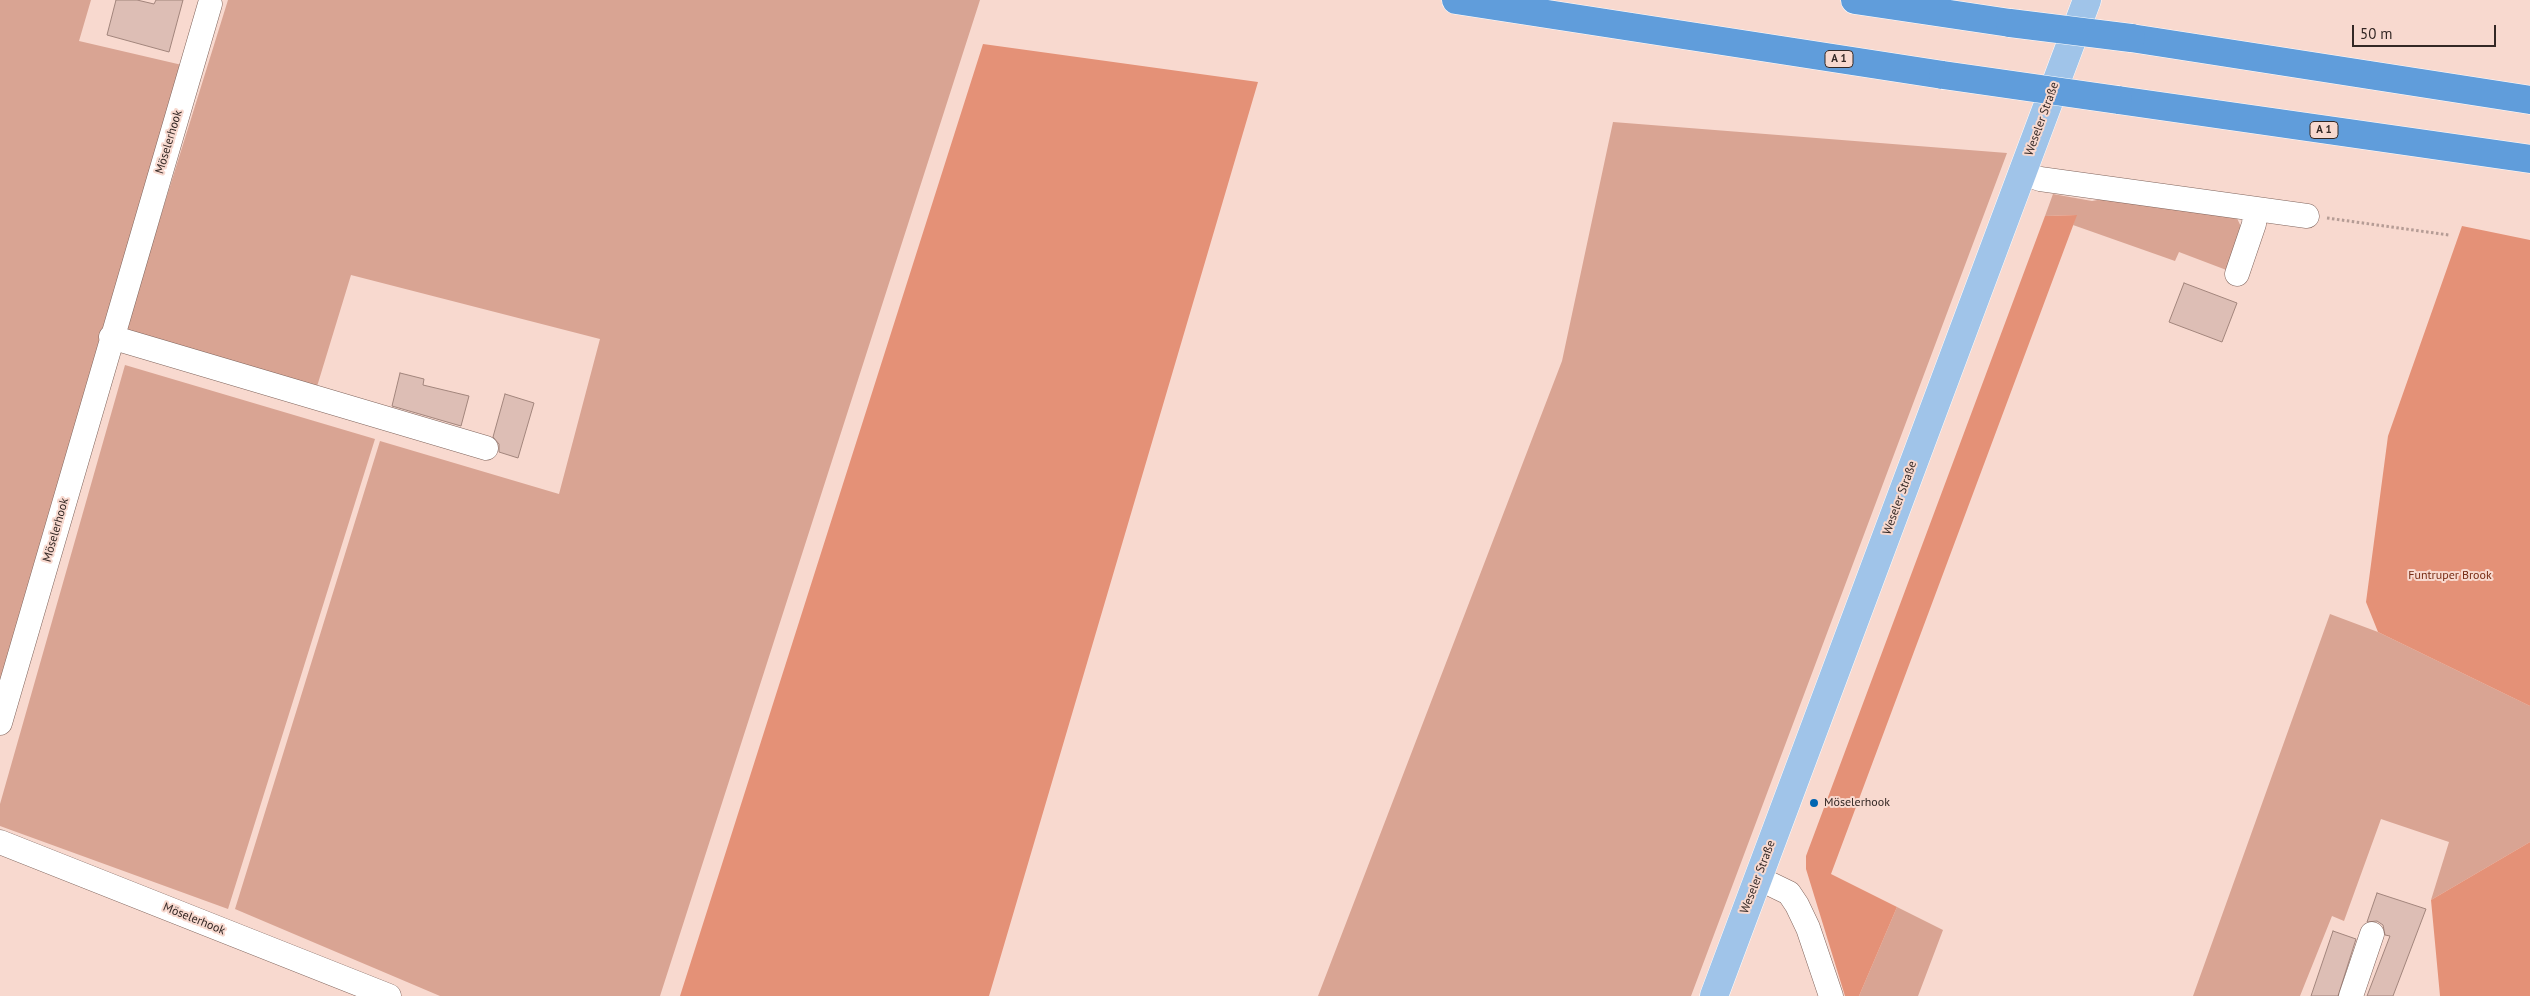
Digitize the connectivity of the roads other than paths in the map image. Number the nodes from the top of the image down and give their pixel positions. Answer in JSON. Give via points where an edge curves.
{"nodes":[{"id":1,"x":1456,"y":0,"type":"edge"},
{"id":2,"x":1855,"y":0,"type":"edge"},
{"id":3,"x":2087,"y":0,"type":"edge"},
{"id":4,"x":210,"y":4,"type":"dead end"},
{"id":5,"x":2530,"y":100,"type":"edge"},
{"id":6,"x":2530,"y":159,"type":"edge"},
{"id":7,"x":2022,"y":173,"type":"junction"},
{"id":8,"x":2255,"y":209,"type":"junction"},
{"id":9,"x":2307,"y":216,"type":"road end"},
{"id":10,"x":2237,"y":274,"type":"dead end"},
{"id":11,"x":111,"y":337,"type":"junction"},
{"id":12,"x":486,"y":448,"type":"dead end"},
{"id":13,"x":0,"y":723,"type":"edge"},
{"id":14,"x":0,"y":842,"type":"edge"},
{"id":15,"x":1758,"y":878,"type":"junction"},
{"id":16,"x":2372,"y":934,"type":"dead end"},
{"id":17,"x":389,"y":996,"type":"edge"},
{"id":18,"x":1714,"y":996,"type":"edge"},
{"id":19,"x":1831,"y":996,"type":"edge"},
{"id":20,"x":2351,"y":996,"type":"edge"}],
"edges":[{"from":1,"to":6,"type":"highway","number":"A 1","bridge":true,"via":[[1943,75]]},
{"from":2,"to":5,"type":"highway","bridge":true,"via":[[2131,38]]},
{"from":3,"to":7,"type":"main road","name":"Weseler Straße"},
{"from":4,"to":11,"type":"street","name":"Möselerhook"},
{"from":7,"to":8,"type":"street","via":[[2040,179]]},
{"from":7,"to":15,"type":"main road","name":"Weseler Straße"},
{"from":8,"to":9,"type":"street"},
{"from":8,"to":10,"type":"street","via":[[2254,224]]},
{"from":11,"to":12,"type":"street"},
{"from":11,"to":13,"type":"street","name":"Möselerhook"},
{"from":14,"to":17,"type":"street","name":"Möselerhook"},
{"from":15,"to":18,"type":"main road","name":"Weseler Straße"},
{"from":15,"to":19,"type":"street","via":[[1788,893],[1797,905]]},
{"from":16,"to":20,"type":"street"}]}
